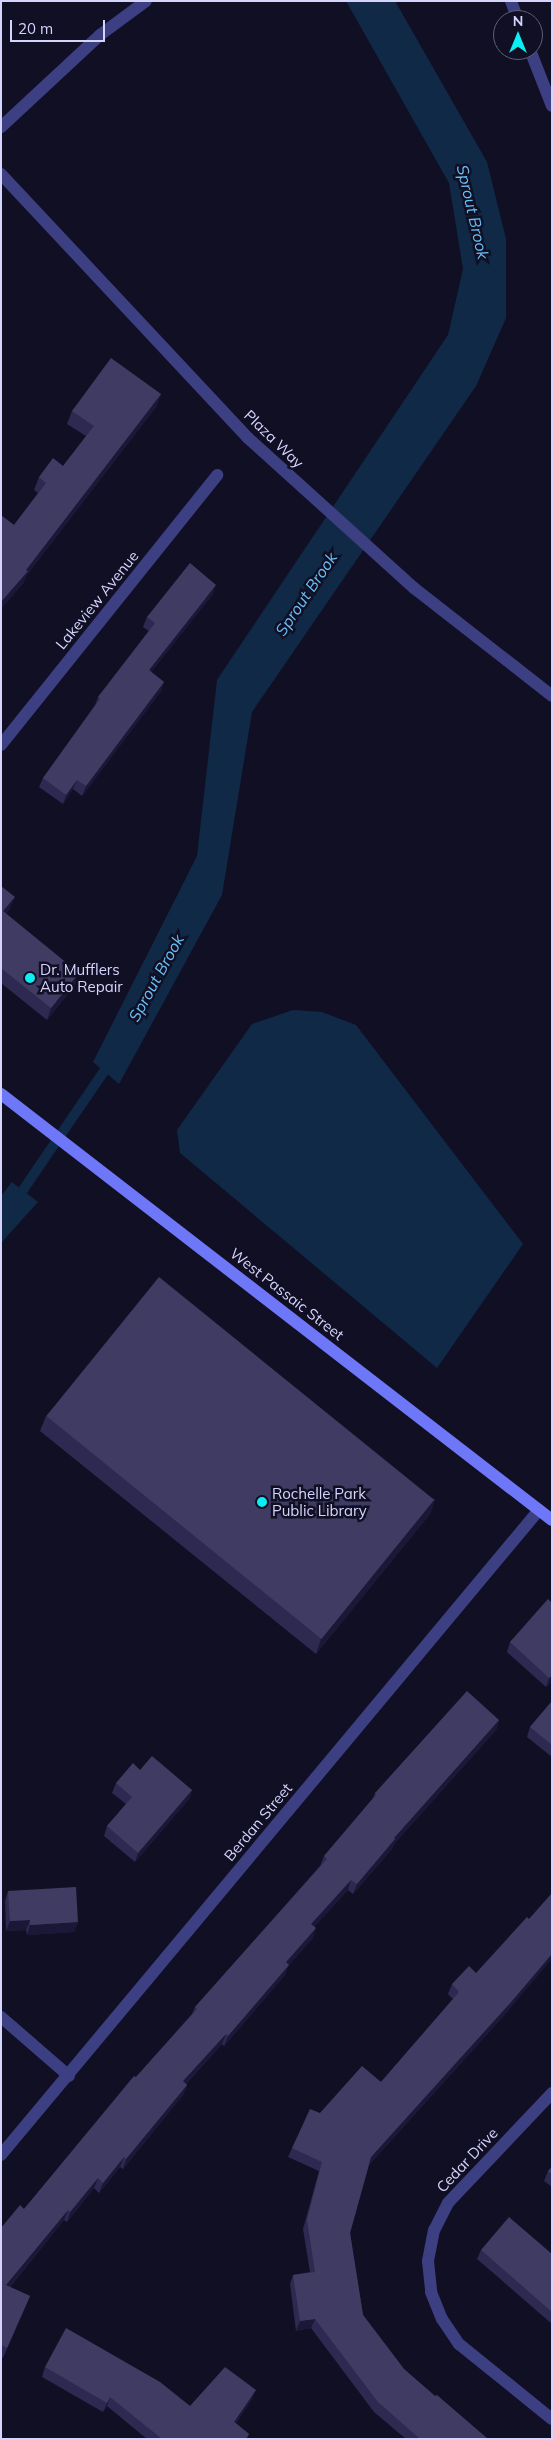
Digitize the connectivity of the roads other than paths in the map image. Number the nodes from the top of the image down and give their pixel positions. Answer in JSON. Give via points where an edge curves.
{"nodes":[{"id":1,"x":146,"y":1,"type":"edge"},
{"id":2,"x":534,"y":60,"type":"edge"},
{"id":3,"x":552,"y":106,"type":"edge"},
{"id":4,"x":1,"y":127,"type":"edge"},
{"id":5,"x":1,"y":174,"type":"edge"},
{"id":6,"x":217,"y":475,"type":"dead end"},
{"id":7,"x":552,"y":696,"type":"edge"},
{"id":8,"x":1,"y":745,"type":"edge"},
{"id":9,"x":1,"y":1094,"type":"edge"},
{"id":10,"x":539,"y":1510,"type":"junction"},
{"id":11,"x":552,"y":1520,"type":"edge"},
{"id":12,"x":1,"y":2017,"type":"edge"},
{"id":13,"x":69,"y":2076,"type":"junction"},
{"id":14,"x":552,"y":2093,"type":"edge"},
{"id":15,"x":1,"y":2155,"type":"edge"},
{"id":16,"x":552,"y":2419,"type":"edge"}],
"edges":[{"from":1,"to":4,"type":"street","via":[[100,35]]},
{"from":2,"to":3,"type":"street"},
{"from":5,"to":7,"type":"street","name":"Plaza Way","via":[[276,465],[414,588]]},
{"from":6,"to":8,"type":"street","name":"Lakeview Avenue"},
{"from":9,"to":10,"type":"main road","name":"West Passaic Street"},
{"from":10,"to":11,"type":"main road","name":"West Passaic Street"},
{"from":10,"to":13,"type":"street","name":"Berdan Street"},
{"from":12,"to":13,"type":"street"},
{"from":13,"to":15,"type":"street","name":"Berdan Street"},
{"from":14,"to":16,"type":"street","name":"Cedar Drive","via":[[448,2203],[434,2230],[428,2261],[431,2292],[442,2318],[460,2344]]}]}
